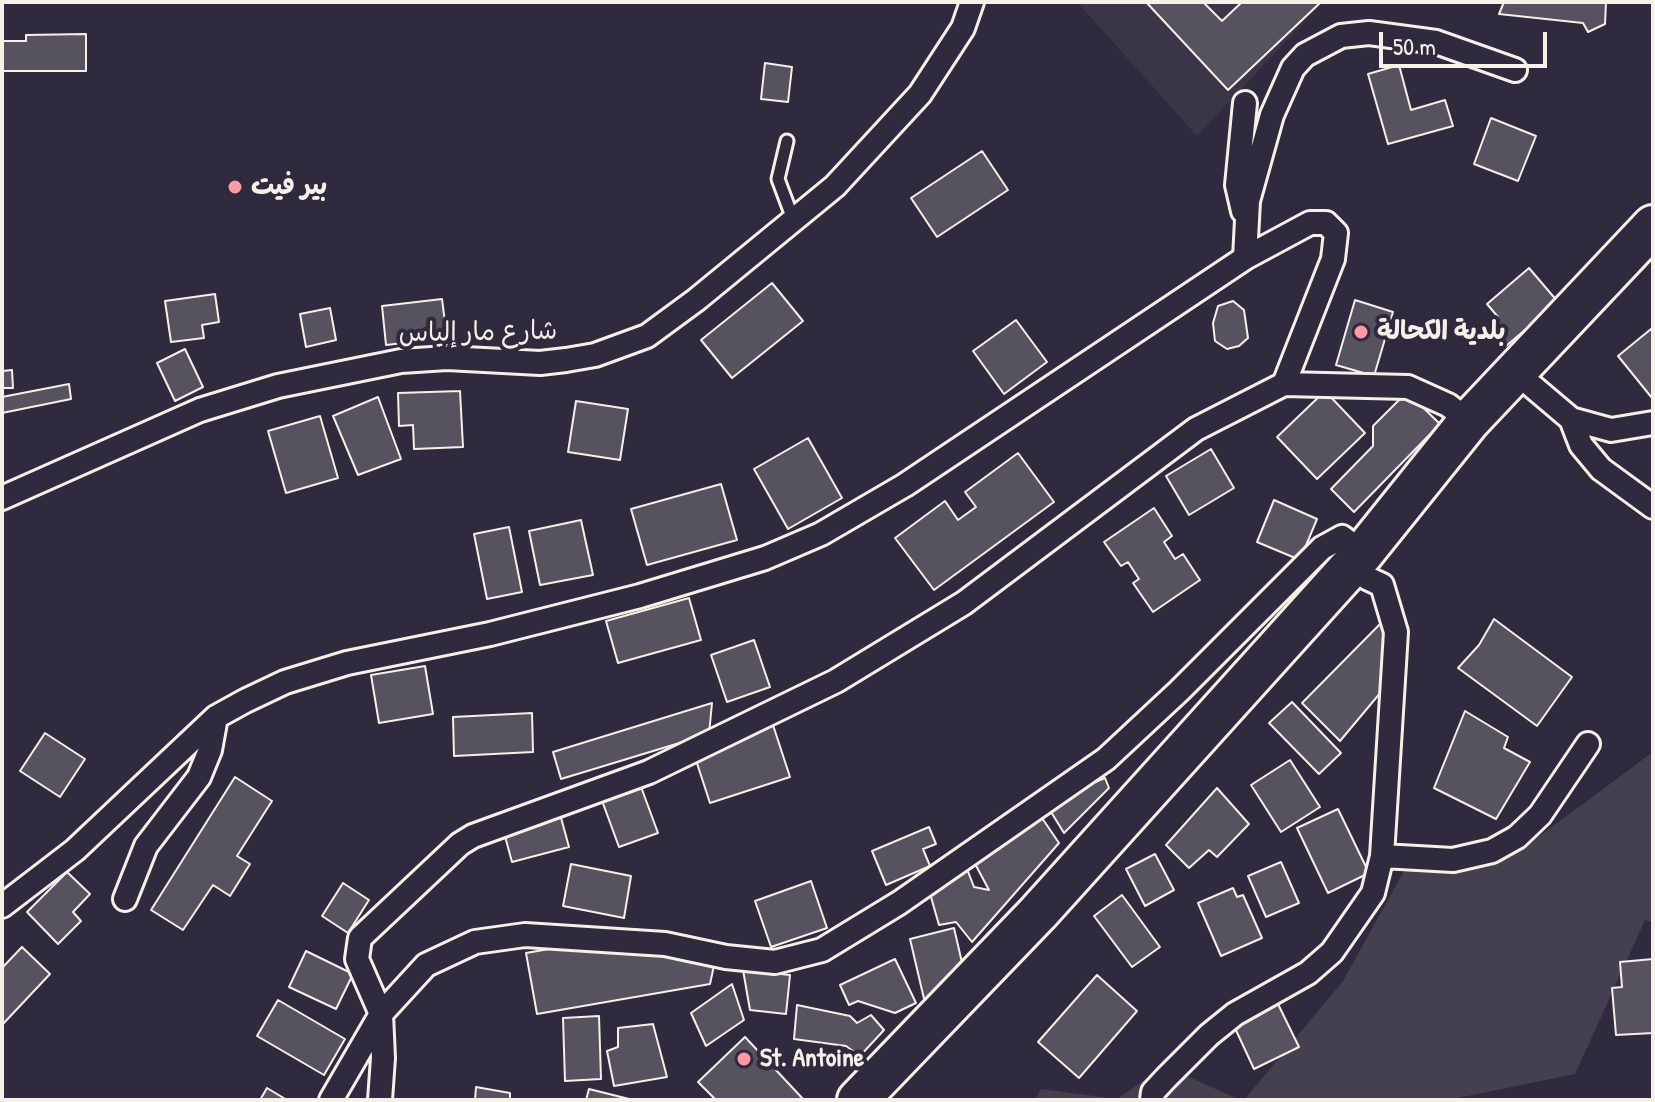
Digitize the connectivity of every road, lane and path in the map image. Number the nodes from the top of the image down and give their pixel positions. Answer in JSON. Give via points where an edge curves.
{"nodes":[{"id":1,"x":972,"y":2,"type":"edge"},
{"id":2,"x":1515,"y":70,"type":"dead end"},
{"id":3,"x":1245,"y":103,"type":"dead end"},
{"id":4,"x":787,"y":141,"type":"dead end"},
{"id":5,"x":802,"y":214,"type":"junction"},
{"id":6,"x":1246,"y":215,"type":"junction"},
{"id":7,"x":1653,"y":226,"type":"edge"},
{"id":8,"x":1653,"y":251,"type":"edge"},
{"id":9,"x":1245,"y":258,"type":"junction"},
{"id":10,"x":1284,"y":384,"type":"junction"},
{"id":11,"x":1532,"y":386,"type":"junction"},
{"id":12,"x":1571,"y":419,"type":"junction"},
{"id":13,"x":1469,"y":421,"type":"junction"},
{"id":14,"x":1653,"y":423,"type":"edge"},
{"id":15,"x":2,"y":498,"type":"edge"},
{"id":16,"x":1653,"y":507,"type":"edge"},
{"id":17,"x":1365,"y":566,"type":"junction"},
{"id":18,"x":216,"y":717,"type":"junction"},
{"id":19,"x":1588,"y":744,"type":"dead end"},
{"id":20,"x":1382,"y":856,"type":"junction"},
{"id":21,"x":125,"y":899,"type":"dead end"},
{"id":22,"x":3,"y":903,"type":"edge"},
{"id":23,"x":381,"y":1014,"type":"junction"},
{"id":24,"x":331,"y":1100,"type":"edge"},
{"id":25,"x":380,"y":1100,"type":"edge"},
{"id":26,"x":858,"y":1100,"type":"edge"},
{"id":27,"x":889,"y":1100,"type":"edge"},
{"id":28,"x":1152,"y":1100,"type":"edge"}],
"edges":[{"from":1,"to":5,"type":"street","name":"شارع مار إلياس","via":[[963,28],[920,94]]},
{"from":2,"to":6,"type":"street","via":[[1476,53],[1407,36],[1369,33],[1321,45],[1293,68],[1283,86]]},
{"from":3,"to":6,"type":"street","via":[[1237,194]]},
{"from":4,"to":5,"type":"lane","via":[[778,179],[790,211]]},
{"from":5,"to":15,"type":"street","name":"شارع مار إلياس","via":[[669,322],[624,346],[540,363],[401,361],[278,386],[200,410]]},
{"from":6,"to":9,"type":"street"},
{"from":7,"to":13,"type":"highway"},
{"from":8,"to":11,"type":"highway"},
{"from":9,"to":10,"type":"street","via":[[1310,223],[1326,223],[1336,233],[1328,273]]},
{"from":9,"to":18,"type":"street","via":[[905,485],[821,534],[765,558],[640,596],[321,670]]},
{"from":10,"to":13,"type":"street","via":[[1408,387]]},
{"from":10,"to":23,"type":"street","via":[[1196,429],[964,603],[836,681],[649,772],[460,844],[360,938],[357,959]]},
{"from":11,"to":12,"type":"street"},
{"from":11,"to":17,"type":"highway"},
{"from":12,"to":14,"type":"street","via":[[1611,430]]},
{"from":12,"to":16,"type":"street","via":[[1587,454]]},
{"from":13,"to":17,"type":"highway"},
{"from":17,"to":20,"type":"street","via":[[1382,585],[1396,632]]},
{"from":17,"to":23,"type":"street","via":[[1342,537],[1322,548],[1106,759],[822,950],[775,962],[611,938],[498,937],[426,965]]},
{"from":17,"to":26,"type":"highway"},
{"from":17,"to":27,"type":"highway"},
{"from":18,"to":21,"type":"street","via":[[199,777],[146,846]]},
{"from":18,"to":22,"type":"street","via":[[75,850]]},
{"from":19,"to":20,"type":"street","via":[[1540,815],[1504,844],[1453,860]]},
{"from":20,"to":28,"type":"street","via":[[1373,893],[1332,952],[1209,1035],[1153,1092]]},
{"from":23,"to":24,"type":"street"},
{"from":23,"to":25,"type":"street"}]}
